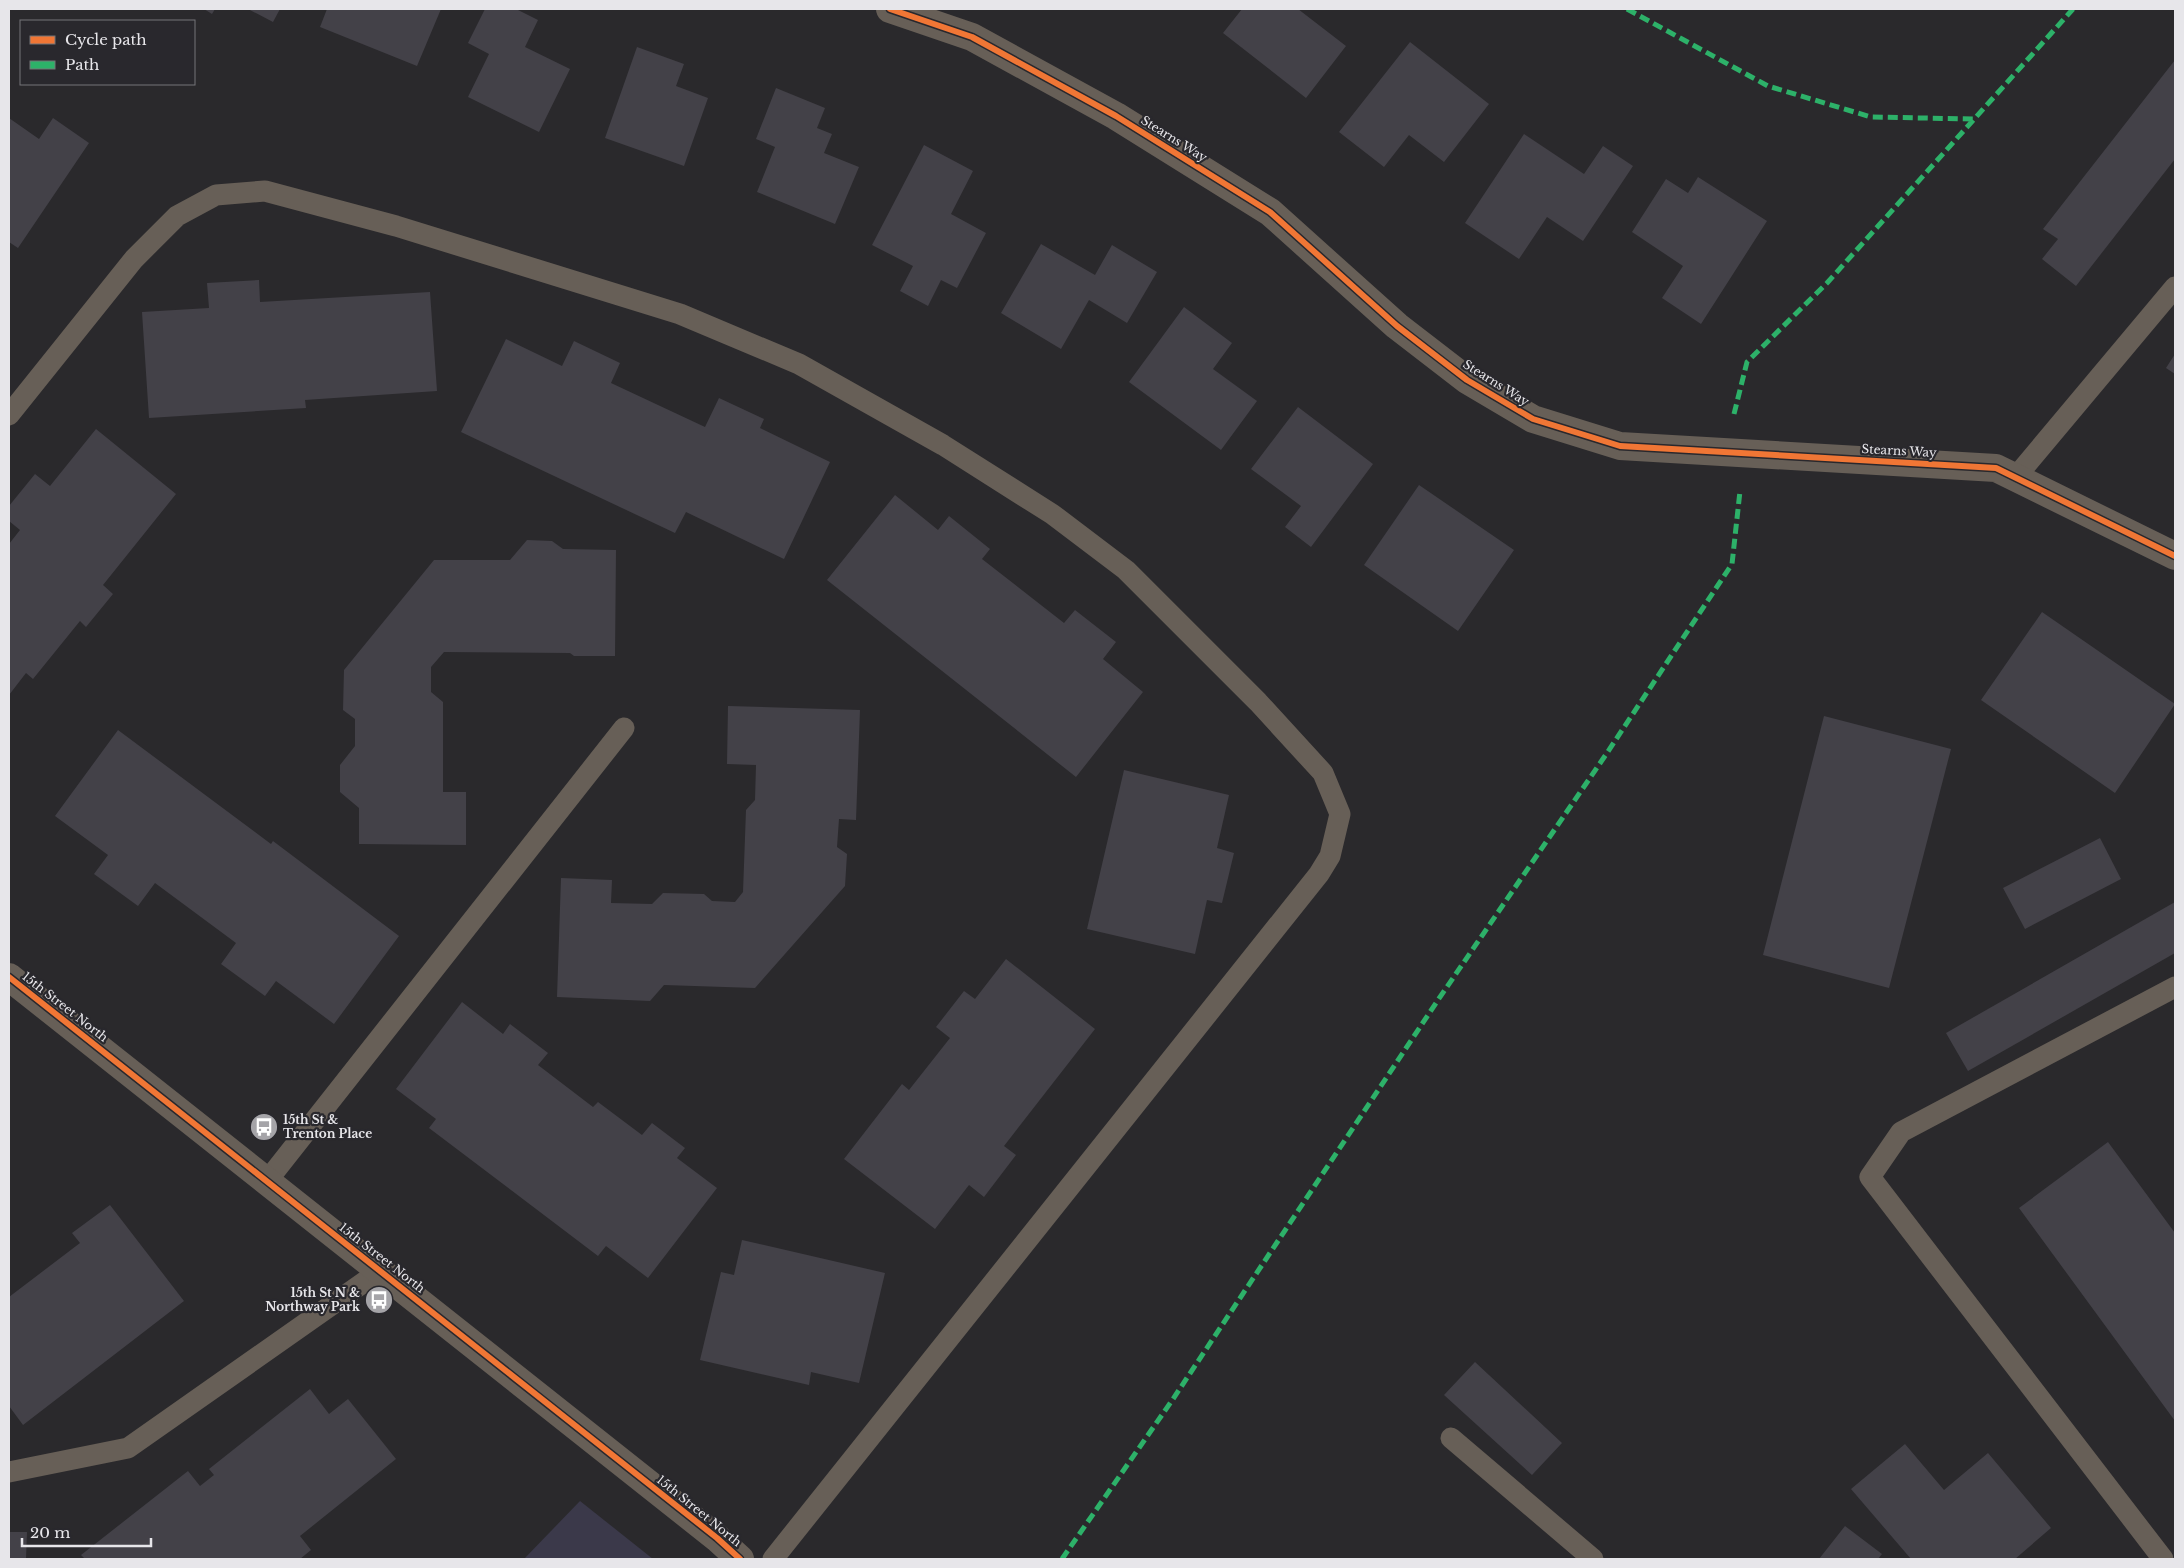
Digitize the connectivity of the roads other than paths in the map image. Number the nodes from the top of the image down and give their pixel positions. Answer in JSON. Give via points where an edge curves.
{"nodes":[{"id":1,"x":890,"y":9,"type":"edge"},
{"id":2,"x":2175,"y":287,"type":"edge"},
{"id":3,"x":9,"y":416,"type":"edge"},
{"id":4,"x":2015,"y":478,"type":"junction"},
{"id":5,"x":2175,"y":556,"type":"edge"},
{"id":6,"x":624,"y":728,"type":"dead end"},
{"id":7,"x":9,"y":977,"type":"edge"},
{"id":8,"x":2175,"y":987,"type":"edge"},
{"id":9,"x":267,"y":1182,"type":"junction"},
{"id":10,"x":380,"y":1271,"type":"junction"},
{"id":11,"x":1451,"y":1438,"type":"dead end"},
{"id":12,"x":9,"y":1472,"type":"edge"},
{"id":13,"x":740,"y":1559,"type":"edge"},
{"id":14,"x":773,"y":1559,"type":"edge"},
{"id":15,"x":1593,"y":1559,"type":"edge"},
{"id":16,"x":2163,"y":1559,"type":"edge"}],
"edges":[{"from":1,"to":4,"type":"street","name":"Stearns Way","via":[[972,37],[1116,116],[1270,212],[1397,326],[1467,380],[1534,419],[1620,446],[1996,468]]},
{"from":2,"to":4,"type":"lane"},
{"from":3,"to":14,"type":"lane","via":[[134,258],[177,216],[216,195],[265,191],[377,221],[680,314],[799,364],[943,446],[1052,514],[1126,570],[1258,702],[1323,773],[1340,814],[1330,856],[1319,874]]},
{"from":4,"to":5,"type":"street","name":"Stearns Way"},
{"from":6,"to":9,"type":"lane"},
{"from":7,"to":9,"type":"street","name":"15th Street North"},
{"from":8,"to":16,"type":"lane","via":[[1901,1132],[1870,1177]]},
{"from":9,"to":10,"type":"street","name":"15th Street North"},
{"from":10,"to":12,"type":"lane","via":[[128,1448]]},
{"from":10,"to":13,"type":"street","name":"15th Street North"},
{"from":11,"to":15,"type":"lane"}]}
